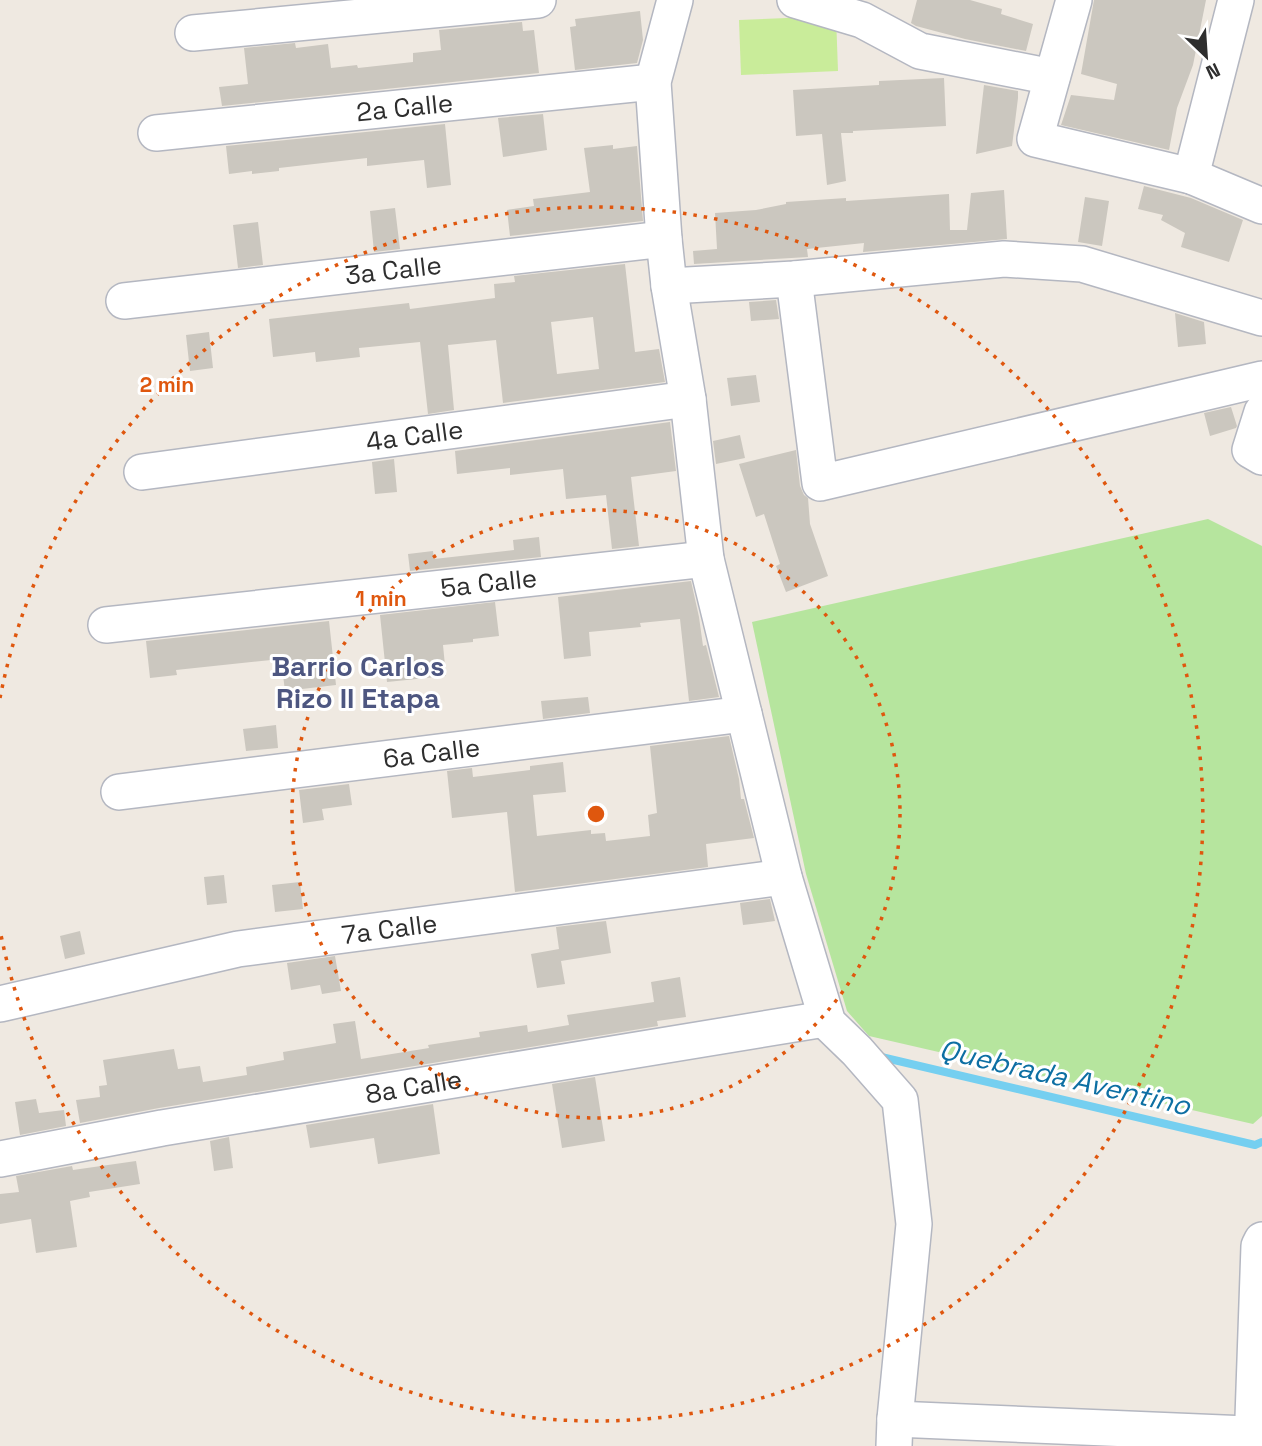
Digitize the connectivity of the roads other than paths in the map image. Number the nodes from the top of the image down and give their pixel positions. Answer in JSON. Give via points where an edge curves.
{"nodes":[{"id":1,"x":538,"y":0,"type":"edge"},
{"id":2,"x":675,"y":0,"type":"edge"},
{"id":3,"x":794,"y":0,"type":"edge"},
{"id":4,"x":1074,"y":0,"type":"edge"},
{"id":5,"x":1236,"y":0,"type":"edge"},
{"id":6,"x":194,"y":33,"type":"dead end"},
{"id":7,"x":1052,"y":77,"type":"junction"},
{"id":8,"x":653,"y":82,"type":"junction"},
{"id":9,"x":156,"y":133,"type":"dead end"},
{"id":10,"x":1191,"y":176,"type":"junction"},
{"id":11,"x":1262,"y":206,"type":"edge"},
{"id":12,"x":664,"y":239,"type":"junction"},
{"id":13,"x":794,"y":279,"type":"junction"},
{"id":14,"x":669,"y":286,"type":"junction"},
{"id":15,"x":124,"y":301,"type":"dead end"},
{"id":16,"x":1262,"y":318,"type":"edge"},
{"id":17,"x":1262,"y":379,"type":"edge"},
{"id":18,"x":688,"y":399,"type":"junction"},
{"id":19,"x":1262,"y":412,"type":"edge"},
{"id":20,"x":1262,"y":457,"type":"edge"},
{"id":21,"x":142,"y":472,"type":"dead end"},
{"id":22,"x":706,"y":559,"type":"junction"},
{"id":23,"x":106,"y":625,"type":"dead end"},
{"id":24,"x":744,"y":714,"type":"junction"},
{"id":25,"x":119,"y":792,"type":"dead end"},
{"id":26,"x":784,"y":877,"type":"junction"},
{"id":27,"x":0,"y":1004,"type":"edge"},
{"id":28,"x":828,"y":1023,"type":"junction"},
{"id":29,"x":0,"y":1159,"type":"edge"},
{"id":30,"x":1261,"y":1243,"type":"edge"},
{"id":31,"x":895,"y":1432,"type":"edge"},
{"id":32,"x":1256,"y":1435,"type":"edge"}],
"edges":[{"from":1,"to":6,"type":"street"},
{"from":2,"to":8,"type":"street"},
{"from":3,"to":7,"type":"street","via":[[862,20],[920,51]]},
{"from":4,"to":7,"type":"street"},
{"from":5,"to":10,"type":"street"},
{"from":7,"to":10,"type":"street","via":[[1035,139]]},
{"from":8,"to":9,"type":"street","name":"2a Calle"},
{"from":8,"to":12,"type":"street"},
{"from":10,"to":11,"type":"street"},
{"from":12,"to":14,"type":"street"},
{"from":12,"to":15,"type":"street","name":"3a Calle"},
{"from":13,"to":14,"type":"street"},
{"from":13,"to":16,"type":"street","via":[[1004,259],[1082,264]]},
{"from":13,"to":17,"type":"street","via":[[820,483]]},
{"from":14,"to":18,"type":"street"},
{"from":18,"to":21,"type":"street","name":"4a Calle"},
{"from":18,"to":22,"type":"street"},
{"from":19,"to":20,"type":"street","via":[[1250,450]]},
{"from":22,"to":23,"type":"street","name":"5a Calle"},
{"from":22,"to":24,"type":"street"},
{"from":24,"to":25,"type":"street","name":"6a Calle"},
{"from":24,"to":26,"type":"street"},
{"from":26,"to":27,"type":"street","name":"7a Calle","via":[[238,949]]},
{"from":26,"to":28,"type":"street"},
{"from":28,"to":29,"type":"street","name":"8a Calle","via":[[825,1019]]},
{"from":28,"to":31,"type":"street","via":[[900,1100],[914,1224]]},
{"from":30,"to":32,"type":"street"},
{"from":31,"to":32,"type":"street"}]}
